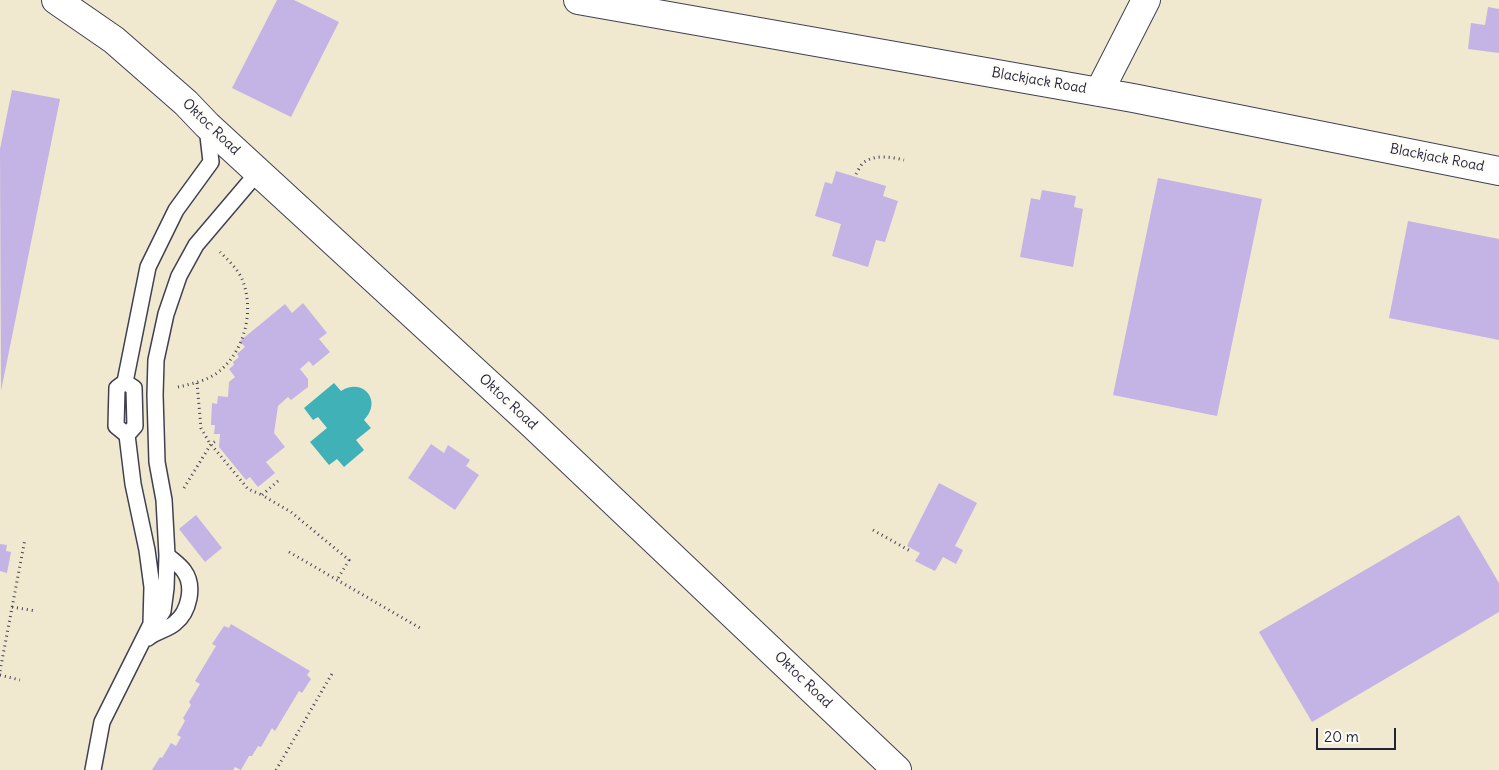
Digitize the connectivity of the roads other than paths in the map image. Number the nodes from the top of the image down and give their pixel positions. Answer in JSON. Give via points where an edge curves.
{"nodes":[{"id":1,"x":56,"y":0,"type":"edge"},
{"id":2,"x":82,"y":0,"type":"edge"},
{"id":3,"x":578,"y":0,"type":"edge"},
{"id":4,"x":1146,"y":0,"type":"edge"},
{"id":5,"x":114,"y":40,"type":"junction"},
{"id":6,"x":1099,"y":92,"type":"junction"},
{"id":7,"x":207,"y":125,"type":"junction"},
{"id":8,"x":1499,"y":170,"type":"edge"},
{"id":9,"x":258,"y":172,"type":"junction"},
{"id":10,"x":167,"y":555,"type":"junction"},
{"id":11,"x":139,"y":649,"type":"junction"},
{"id":12,"x":93,"y":770,"type":"edge"},
{"id":13,"x":897,"y":770,"type":"edge"}],
"edges":[{"from":1,"to":5,"type":"street","name":"Oktoc Road"},
{"from":2,"to":5,"type":"street","name":"Oktoc Road"},
{"from":3,"to":6,"type":"street","name":"Blackjack Road"},
{"from":4,"to":6,"type":"street"},
{"from":5,"to":7,"type":"street","name":"Oktoc Road"},
{"from":6,"to":8,"type":"street","name":"Blackjack Road"},
{"from":7,"to":9,"type":"street","name":"Oktoc Road"},
{"from":7,"to":11,"type":"lane","via":[[211,162],[176,210],[148,267],[126,382],[134,388],[135,426],[127,435],[152,587],[151,624]]},
{"from":9,"to":10,"type":"lane","via":[[196,245],[179,276],[166,314],[156,360],[155,395],[157,462],[164,500]]},
{"from":9,"to":13,"type":"street","name":"Oktoc Road","via":[[531,423]]},
{"from":10,"to":11,"type":"lane","via":[[163,611]]},
{"from":10,"to":11,"type":"lane","via":[[189,579],[188,602],[183,616],[173,625],[154,633]]},
{"from":11,"to":12,"type":"lane","via":[[102,722]]}]}
